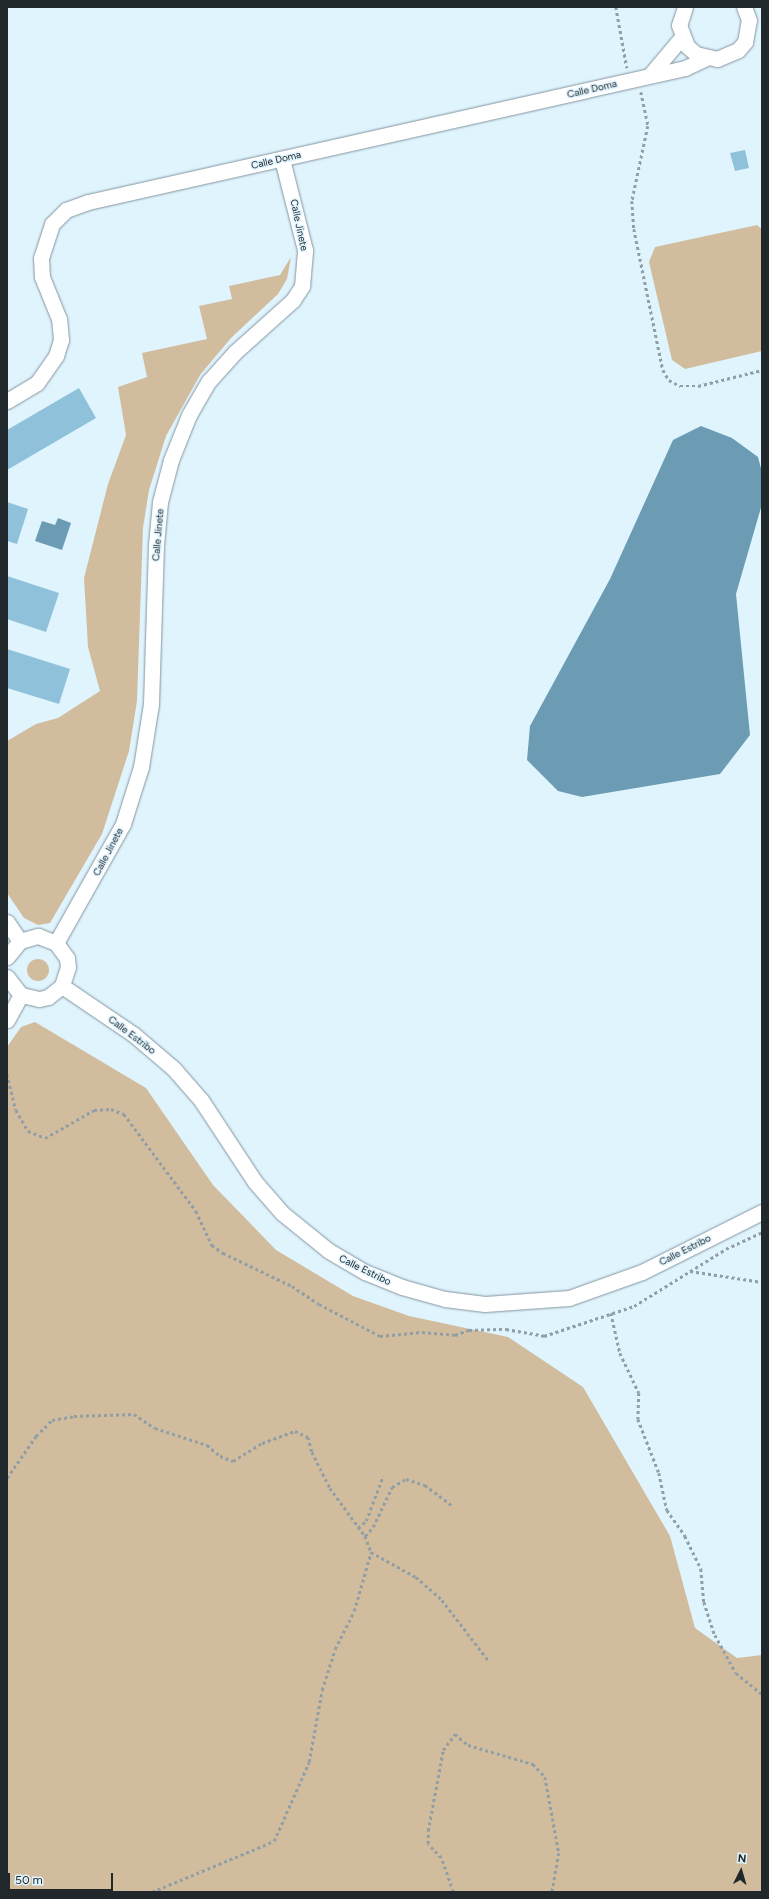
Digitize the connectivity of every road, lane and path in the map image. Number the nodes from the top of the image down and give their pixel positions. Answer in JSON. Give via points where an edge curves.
{"nodes":[{"id":1,"x":616,"y":7,"type":"edge"},
{"id":2,"x":685,"y":7,"type":"edge"},
{"id":3,"x":744,"y":7,"type":"edge"},
{"id":4,"x":682,"y":36,"type":"junction"},
{"id":5,"x":706,"y":58,"type":"junction"},
{"id":6,"x":639,"y":78,"type":"junction"},
{"id":7,"x":282,"y":158,"type":"junction"},
{"id":8,"x":762,"y":370,"type":"edge"},
{"id":9,"x":7,"y":401,"type":"edge"},
{"id":10,"x":7,"y":922,"type":"edge"},
{"id":11,"x":20,"y":941,"type":"junction"},
{"id":12,"x":56,"y":943,"type":"junction"},
{"id":13,"x":7,"y":957,"type":"edge"},
{"id":14,"x":7,"y":977,"type":"edge"},
{"id":15,"x":62,"y":986,"type":"junction"},
{"id":16,"x":22,"y":995,"type":"junction"},
{"id":17,"x":7,"y":1020,"type":"edge"},
{"id":18,"x":7,"y":1074,"type":"edge"},
{"id":19,"x":762,"y":1212,"type":"edge"},
{"id":20,"x":762,"y":1232,"type":"edge"},
{"id":21,"x":690,"y":1270,"type":"junction"},
{"id":22,"x":762,"y":1282,"type":"edge"},
{"id":23,"x":611,"y":1313,"type":"junction"},
{"id":24,"x":383,"y":1476,"type":"dead end"},
{"id":25,"x":7,"y":1478,"type":"edge"},
{"id":26,"x":452,"y":1505,"type":"dead end"},
{"id":27,"x":358,"y":1528,"type":"junction"},
{"id":28,"x":365,"y":1536,"type":"junction"},
{"id":29,"x":371,"y":1552,"type":"junction"},
{"id":30,"x":488,"y":1660,"type":"dead end"},
{"id":31,"x":762,"y":1694,"type":"edge"},
{"id":32,"x":152,"y":1892,"type":"edge"},
{"id":33,"x":453,"y":1892,"type":"edge"},
{"id":34,"x":552,"y":1892,"type":"edge"}],
"edges":[{"from":1,"to":6,"type":"path"},
{"from":2,"to":4,"type":"street","via":[[680,25]]},
{"from":3,"to":5,"type":"street","via":[[749,20],[745,42],[728,56]]},
{"from":4,"to":5,"type":"street","via":[[692,50]]},
{"from":4,"to":6,"type":"street"},
{"from":5,"to":6,"type":"street","name":"Calle Doma","via":[[685,68]]},
{"from":6,"to":7,"type":"street","name":"Calle Doma"},
{"from":6,"to":8,"type":"path","via":[[648,126],[632,201],[634,229],[663,370],[669,380],[680,386],[698,386]]},
{"from":7,"to":9,"type":"street","name":"Calle Doma","via":[[88,202],[66,210],[52,224],[41,258],[42,277],[59,319],[61,340],[56,356],[37,384]]},
{"from":7,"to":12,"type":"street","name":"Calle Jinete","via":[[305,250],[302,286],[293,300],[234,353],[209,381],[189,415],[170,460],[160,502],[156,545],[151,704],[141,767],[123,824]]},
{"from":10,"to":11,"type":"street"},
{"from":11,"to":12,"type":"street","via":[[38,936]]},
{"from":11,"to":13,"type":"street"},
{"from":12,"to":15,"type":"street","via":[[65,954],[68,967]]},
{"from":14,"to":16,"type":"street"},
{"from":15,"to":16,"type":"street","via":[[52,994],[39,999]]},
{"from":15,"to":19,"type":"street","name":"Calle Estribo","via":[[133,1034],[173,1068],[201,1100],[256,1182],[282,1213],[329,1251],[365,1272],[402,1287],[445,1299],[485,1304],[569,1298],[642,1272]]},
{"from":16,"to":17,"type":"street"},
{"from":18,"to":23,"type":"path","via":[[16,1110],[28,1131],[45,1138],[94,1110],[111,1109],[124,1114],[196,1210],[212,1245],[223,1254],[292,1286],[319,1304],[380,1336],[422,1332],[455,1335],[469,1330],[506,1329],[544,1336]]},
{"from":20,"to":21,"type":"path"},
{"from":21,"to":22,"type":"path"},
{"from":21,"to":23,"type":"path","via":[[634,1306]]},
{"from":23,"to":31,"type":"path","via":[[620,1353],[639,1393],[638,1419],[659,1474],[667,1510],[685,1536],[701,1569],[704,1602],[715,1635],[736,1673]]},
{"from":24,"to":27,"type":"path","via":[[366,1521]]},
{"from":25,"to":27,"type":"path","via":[[36,1436],[52,1420],[74,1416],[134,1414],[155,1428],[207,1445],[220,1456],[233,1461],[262,1443],[295,1431],[308,1437],[330,1488]]},
{"from":26,"to":28,"type":"path","via":[[425,1485],[406,1479],[392,1487],[373,1527]]},
{"from":27,"to":28,"type":"path"},
{"from":28,"to":29,"type":"path"},
{"from":29,"to":30,"type":"path","via":[[416,1577],[442,1600]]},
{"from":29,"to":32,"type":"path","via":[[354,1611],[334,1649],[322,1690],[309,1762],[274,1840]]},
{"from":33,"to":34,"type":"path","via":[[442,1858],[428,1844],[428,1832],[442,1756],[455,1734],[468,1744],[533,1764],[545,1777],[559,1853]]}]}
